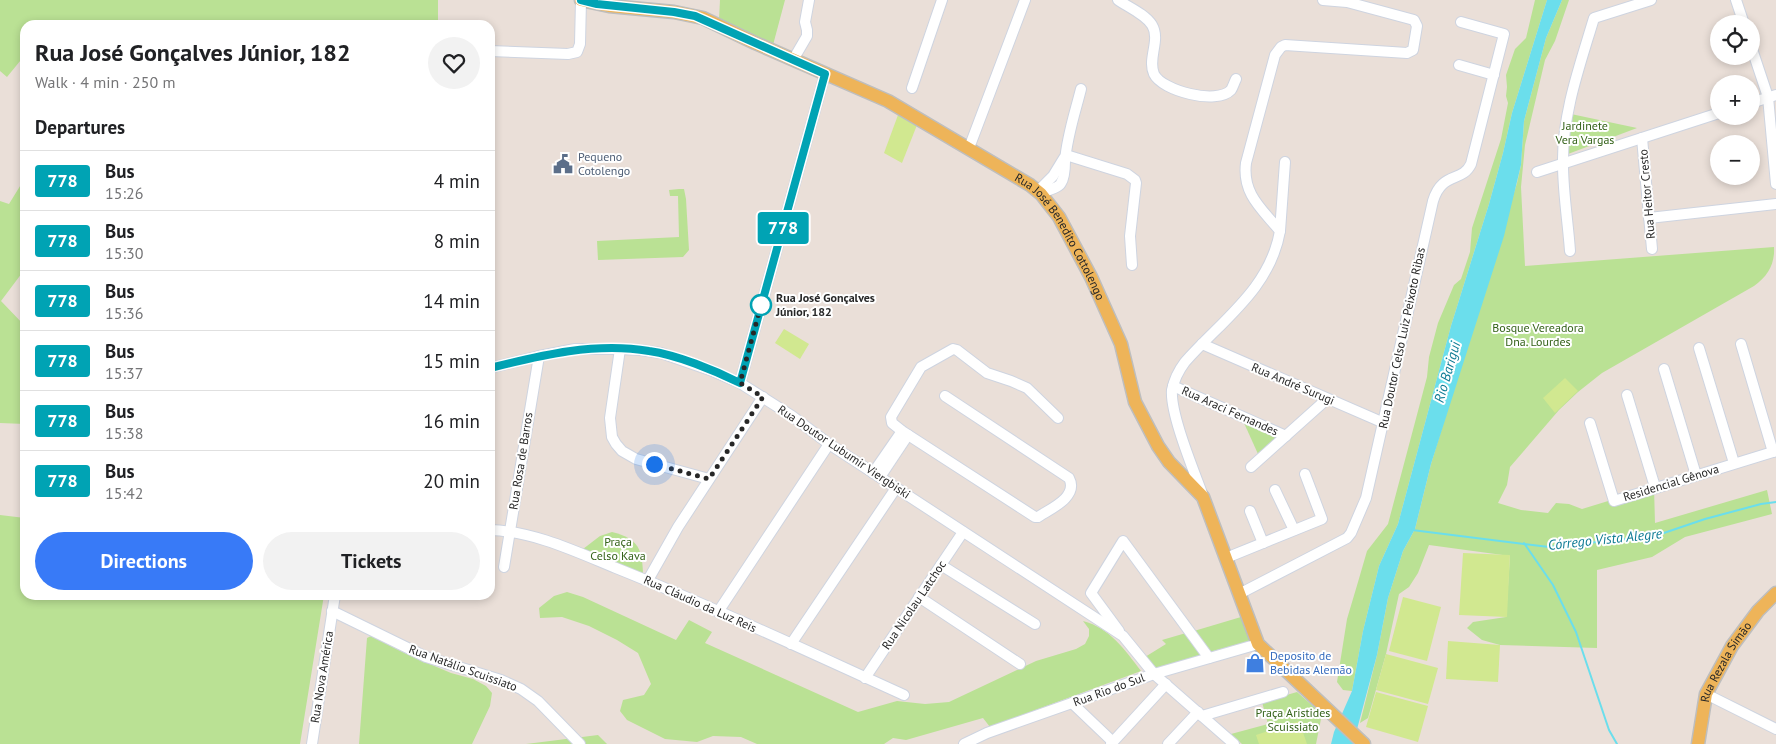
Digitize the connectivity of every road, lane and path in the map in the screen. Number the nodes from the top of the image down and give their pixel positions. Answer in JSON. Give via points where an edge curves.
{"nodes":[{"id":1,"x":581,"y":0,"type":"edge"},
{"id":2,"x":810,"y":0,"type":"edge"},
{"id":3,"x":942,"y":0,"type":"edge"},
{"id":4,"x":1025,"y":0,"type":"edge"},
{"id":5,"x":1118,"y":0,"type":"edge"},
{"id":6,"x":1322,"y":0,"type":"edge"},
{"id":7,"x":1650,"y":0,"type":"edge"},
{"id":8,"x":1736,"y":0,"type":"edge"},
{"id":9,"x":1623,"y":4,"type":"edge"},
{"id":10,"x":1741,"y":15,"type":"edge"},
{"id":11,"x":1461,"y":22,"type":"dead end"},
{"id":12,"x":495,"y":51,"type":"edge"},
{"id":13,"x":793,"y":60,"type":"junction"},
{"id":14,"x":1459,"y":65,"type":"dead end"},
{"id":15,"x":1759,"y":65,"type":"edge"},
{"id":16,"x":825,"y":74,"type":"junction"},
{"id":17,"x":1494,"y":75,"type":"junction"},
{"id":18,"x":1236,"y":79,"type":"dead end"},
{"id":19,"x":912,"y":88,"type":"dead end"},
{"id":20,"x":1081,"y":89,"type":"dead end"},
{"id":21,"x":1772,"y":96,"type":"edge"},
{"id":22,"x":1760,"y":100,"type":"edge"},
{"id":23,"x":1710,"y":116,"type":"edge"},
{"id":24,"x":1642,"y":138,"type":"junction"},
{"id":25,"x":969,"y":148,"type":"junction"},
{"id":26,"x":1066,"y":154,"type":"junction"},
{"id":27,"x":1285,"y":162,"type":"dead end"},
{"id":28,"x":1563,"y":164,"type":"junction"},
{"id":29,"x":1537,"y":172,"type":"dead end"},
{"id":30,"x":1776,"y":184,"type":"edge"},
{"id":31,"x":1040,"y":192,"type":"junction"},
{"id":32,"x":1776,"y":204,"type":"edge"},
{"id":33,"x":1649,"y":218,"type":"junction"},
{"id":34,"x":1280,"y":231,"type":"junction"},
{"id":35,"x":1652,"y":249,"type":"dead end"},
{"id":36,"x":1570,"y":251,"type":"dead end"},
{"id":37,"x":1132,"y":265,"type":"dead end"},
{"id":38,"x":1202,"y":344,"type":"junction"},
{"id":39,"x":1741,"y":344,"type":"dead end"},
{"id":40,"x":1700,"y":348,"type":"dead end"},
{"id":41,"x":620,"y":349,"type":"junction"},
{"id":42,"x":539,"y":356,"type":"junction"},
{"id":43,"x":495,"y":367,"type":"edge"},
{"id":44,"x":1664,"y":370,"type":"dead end"},
{"id":45,"x":740,"y":383,"type":"junction"},
{"id":46,"x":1173,"y":386,"type":"junction"},
{"id":47,"x":1627,"y":395,"type":"dead end"},
{"id":48,"x":944,"y":396,"type":"dead end"},
{"id":49,"x":763,"y":397,"type":"junction"},
{"id":50,"x":1327,"y":399,"type":"junction"},
{"id":51,"x":1058,"y":418,"type":"dead end"},
{"id":52,"x":1384,"y":423,"type":"junction"},
{"id":53,"x":1590,"y":423,"type":"dead end"},
{"id":54,"x":905,"y":433,"type":"junction"},
{"id":55,"x":1286,"y":436,"type":"junction"},
{"id":56,"x":1772,"y":437,"type":"edge"},
{"id":57,"x":829,"y":444,"type":"junction"},
{"id":58,"x":1774,"y":452,"type":"edge"},
{"id":59,"x":1734,"y":463,"type":"junction"},
{"id":60,"x":1251,"y":467,"type":"dead end"},
{"id":61,"x":1305,"y":474,"type":"dead end"},
{"id":62,"x":877,"y":475,"type":"junction"},
{"id":63,"x":1696,"y":475,"type":"junction"},
{"id":64,"x":709,"y":479,"type":"junction"},
{"id":65,"x":1655,"y":487,"type":"junction"},
{"id":66,"x":896,"y":488,"type":"junction"},
{"id":67,"x":1275,"y":490,"type":"dead end"},
{"id":68,"x":1203,"y":497,"type":"junction"},
{"id":69,"x":1250,"y":511,"type":"dead end"},
{"id":70,"x":495,"y":530,"type":"edge"},
{"id":71,"x":510,"y":530,"type":"junction"},
{"id":72,"x":1294,"y":530,"type":"junction"},
{"id":73,"x":963,"y":532,"type":"junction"},
{"id":74,"x":1263,"y":543,"type":"junction"},
{"id":75,"x":1226,"y":558,"type":"junction"},
{"id":76,"x":941,"y":564,"type":"junction"},
{"id":77,"x":504,"y":567,"type":"dead end"},
{"id":78,"x":648,"y":580,"type":"junction"},
{"id":79,"x":1239,"y":594,"type":"junction"},
{"id":80,"x":1774,"y":597,"type":"edge"},
{"id":81,"x":919,"y":598,"type":"junction"},
{"id":82,"x":334,"y":600,"type":"edge"},
{"id":83,"x":332,"y":611,"type":"junction"},
{"id":84,"x":718,"y":612,"type":"junction"},
{"id":85,"x":1035,"y":624,"type":"dead end"},
{"id":86,"x":1123,"y":636,"type":"junction"},
{"id":87,"x":791,"y":644,"type":"junction"},
{"id":88,"x":1258,"y":644,"type":"junction"},
{"id":89,"x":1209,"y":658,"type":"junction"},
{"id":90,"x":1020,"y":664,"type":"dead end"},
{"id":91,"x":1154,"y":674,"type":"junction"},
{"id":92,"x":866,"y":678,"type":"junction"},
{"id":93,"x":1166,"y":684,"type":"junction"},
{"id":94,"x":1283,"y":692,"type":"dead end"},
{"id":95,"x":1706,"y":694,"type":"junction"},
{"id":96,"x":904,"y":695,"type":"dead end"},
{"id":97,"x":1072,"y":703,"type":"junction"},
{"id":98,"x":1200,"y":714,"type":"junction"},
{"id":99,"x":1776,"y":729,"type":"edge"},
{"id":100,"x":1112,"y":743,"type":"edge"},
{"id":101,"x":1230,"y":743,"type":"edge"},
{"id":102,"x":312,"y":744,"type":"edge"},
{"id":103,"x":580,"y":744,"type":"edge"},
{"id":104,"x":964,"y":744,"type":"edge"},
{"id":105,"x":1168,"y":744,"type":"edge"},
{"id":106,"x":1364,"y":744,"type":"edge"},
{"id":107,"x":1698,"y":744,"type":"edge"}],
"edges":[{"from":1,"to":12,"type":"street","via":[[577,52]]},
{"from":1,"to":13,"type":"main road","name":"Rua José Benedito Cottolengo","via":[[695,16]]},
{"from":2,"to":13,"type":"street","via":[[805,22],[807,36]]},
{"from":3,"to":19,"type":"street"},
{"from":4,"to":25,"type":"street"},
{"from":5,"to":18,"type":"street","via":[[1152,25],[1152,69],[1157,79],[1181,91],[1206,97],[1226,93],[1232,89]]},
{"from":6,"to":34,"type":"street","via":[[1348,2],[1414,20],[1417,26],[1412,50],[1407,53],[1286,45],[1278,50],[1272,61],[1245,178],[1248,190]]},
{"from":7,"to":9,"type":"street"},
{"from":8,"to":10,"type":"street"},
{"from":9,"to":28,"type":"street","via":[[1594,18],[1565,129]]},
{"from":11,"to":17,"type":"street","name":"Rua Doutor Celso Luiz Peixoto Ribas","via":[[1504,34]]},
{"from":13,"to":16,"type":"main road","name":"Rua José Benedito Cottolengo"},
{"from":14,"to":17,"type":"street"},
{"from":15,"to":21,"type":"street"},
{"from":16,"to":25,"type":"main road","name":"Rua José Benedito Cottolengo","via":[[898,106]]},
{"from":16,"to":45,"type":"street"},
{"from":17,"to":52,"type":"street","name":"Rua Doutor Celso Luiz Peixoto Ribas","via":[[1469,168],[1439,186],[1432,201]]},
{"from":20,"to":26,"type":"street"},
{"from":21,"to":22,"type":"street"},
{"from":21,"to":30,"type":"street"},
{"from":23,"to":24,"type":"street"},
{"from":24,"to":28,"type":"street"},
{"from":24,"to":33,"type":"street","name":"Rua Heitor Cresto"},
{"from":25,"to":31,"type":"main road","name":"Rua José Benedito Cottolengo"},
{"from":26,"to":31,"type":"street","via":[[1062,183]]},
{"from":26,"to":37,"type":"street","via":[[1127,174],[1135,180],[1130,236]]},
{"from":27,"to":34,"type":"street"},
{"from":28,"to":29,"type":"street"},
{"from":28,"to":36,"type":"street"},
{"from":31,"to":68,"type":"main road","name":"Rua José Benedito Cottolengo","via":[[1070,235],[1104,304],[1122,344],[1136,402],[1154,439],[1169,462]]},
{"from":32,"to":33,"type":"street"},
{"from":33,"to":35,"type":"street","name":"Rua Heitor Cresto"},
{"from":34,"to":38,"type":"street","via":[[1272,260],[1257,285]]},
{"from":38,"to":46,"type":"street","via":[[1180,368]]},
{"from":38,"to":50,"type":"street","name":"Rua André Surugi"},
{"from":39,"to":56,"type":"street"},
{"from":40,"to":59,"type":"street"},
{"from":41,"to":42,"type":"street","name":"Rua Doutor Lubumir Viergbiski","via":[[575,349]]},
{"from":41,"to":45,"type":"street","name":"Rua Doutor Lubumir Viergbiski","via":[[661,353]]},
{"from":41,"to":64,"type":"street","via":[[610,418],[616,444],[636,459]]},
{"from":42,"to":43,"type":"street","name":"Rua Doutor Lubumir Viergbiski"},
{"from":42,"to":71,"type":"street","name":"Rua Rosa de Barros"},
{"from":44,"to":63,"type":"street"},
{"from":45,"to":49,"type":"street","name":"Rua Doutor Lubumir Viergbiski"},
{"from":46,"to":55,"type":"street","name":"Rua Araci Fernandes"},
{"from":46,"to":68,"type":"street","via":[[1175,413]]},
{"from":47,"to":65,"type":"street"},
{"from":48,"to":54,"type":"street","via":[[1066,476],[1072,486],[1069,495],[1038,517],[1032,516]]},
{"from":49,"to":57,"type":"street","name":"Rua Doutor Lubumir Viergbiski"},
{"from":49,"to":64,"type":"street"},
{"from":50,"to":52,"type":"street","name":"Rua André Surugi"},
{"from":50,"to":55,"type":"street"},
{"from":51,"to":54,"type":"street","via":[[1027,388],[987,373],[953,349],[921,367],[891,417],[892,423]]},
{"from":52,"to":79,"type":"street","name":"Rua Doutor Celso Luiz Peixoto Ribas","via":[[1368,493],[1350,536]]},
{"from":53,"to":65,"type":"street","name":"Residencial Gênova","via":[[1614,501]]},
{"from":54,"to":62,"type":"street"},
{"from":55,"to":60,"type":"street"},
{"from":56,"to":58,"type":"street"},
{"from":57,"to":62,"type":"street","name":"Rua Doutor Lubumir Viergbiski"},
{"from":57,"to":84,"type":"street"},
{"from":58,"to":59,"type":"street","name":"Residencial Gênova"},
{"from":59,"to":63,"type":"street","name":"Residencial Gênova"},
{"from":61,"to":72,"type":"street","via":[[1322,519]]},
{"from":62,"to":66,"type":"street","name":"Rua Doutor Lubumir Viergbiski"},
{"from":63,"to":65,"type":"street","name":"Residencial Gênova"},
{"from":64,"to":78,"type":"street"},
{"from":66,"to":73,"type":"street","name":"Rua Doutor Lubumir Viergbiski"},
{"from":66,"to":87,"type":"street"},
{"from":67,"to":72,"type":"street"},
{"from":68,"to":75,"type":"main road","name":"Rua José Benedito Cottolengo"},
{"from":69,"to":74,"type":"street"},
{"from":70,"to":71,"type":"street","name":"Rua Cláudio da Luz Reis"},
{"from":71,"to":77,"type":"street","name":"Rua Rosa de Barros"},
{"from":71,"to":78,"type":"street","name":"Rua Cláudio da Luz Reis"},
{"from":72,"to":74,"type":"street"},
{"from":73,"to":76,"type":"street","name":"Rua Nicolau Latchoc"},
{"from":73,"to":86,"type":"street","name":"Rua Doutor Lubumir Viergbiski"},
{"from":74,"to":75,"type":"street"},
{"from":75,"to":79,"type":"main road","name":"Rua José Benedito Cottolengo"},
{"from":76,"to":81,"type":"street","name":"Rua Nicolau Latchoc"},
{"from":76,"to":85,"type":"street"},
{"from":78,"to":84,"type":"street","name":"Rua Cláudio da Luz Reis"},
{"from":79,"to":88,"type":"main road","name":"Rua José Benedito Cottolengo"},
{"from":80,"to":95,"type":"main road","name":"Rua Rezala Simão","via":[[1758,611],[1732,646]]},
{"from":81,"to":90,"type":"street"},
{"from":81,"to":92,"type":"street","name":"Rua Nicolau Latchoc"},
{"from":82,"to":83,"type":"street","name":"Rua Nova América"},
{"from":83,"to":102,"type":"street","name":"Rua Nova América"},
{"from":83,"to":103,"type":"street","name":"Rua Natálio Scuissiato","via":[[426,657],[520,689],[538,702]]},
{"from":84,"to":87,"type":"street","name":"Rua Cláudio da Luz Reis"},
{"from":86,"to":89,"type":"street","via":[[1091,593],[1123,541]]},
{"from":86,"to":91,"type":"street","name":"Rua Doutor Lubumir Viergbiski"},
{"from":87,"to":92,"type":"street","name":"Rua Cláudio da Luz Reis"},
{"from":88,"to":89,"type":"street","name":"Rua Rio do Sul"},
{"from":88,"to":106,"type":"main road","name":"Rua José Benedito Cottolengo"},
{"from":89,"to":91,"type":"street","name":"Rua Rio do Sul"},
{"from":91,"to":93,"type":"street","name":"Rua Doutor Lubumir Viergbiski"},
{"from":91,"to":97,"type":"street","name":"Rua Rio do Sul"},
{"from":92,"to":96,"type":"street","name":"Rua Cláudio da Luz Reis"},
{"from":93,"to":98,"type":"street","name":"Rua Doutor Lubumir Viergbiski"},
{"from":93,"to":100,"type":"street"},
{"from":94,"to":98,"type":"street"},
{"from":95,"to":99,"type":"street"},
{"from":95,"to":107,"type":"main road","name":"Rua Rezala Simão"},
{"from":97,"to":100,"type":"street"},
{"from":97,"to":104,"type":"street","name":"Rua Rio do Sul"},
{"from":98,"to":101,"type":"street","name":"Rua Doutor Lubumir Viergbiski"},
{"from":98,"to":105,"type":"street"}]}
